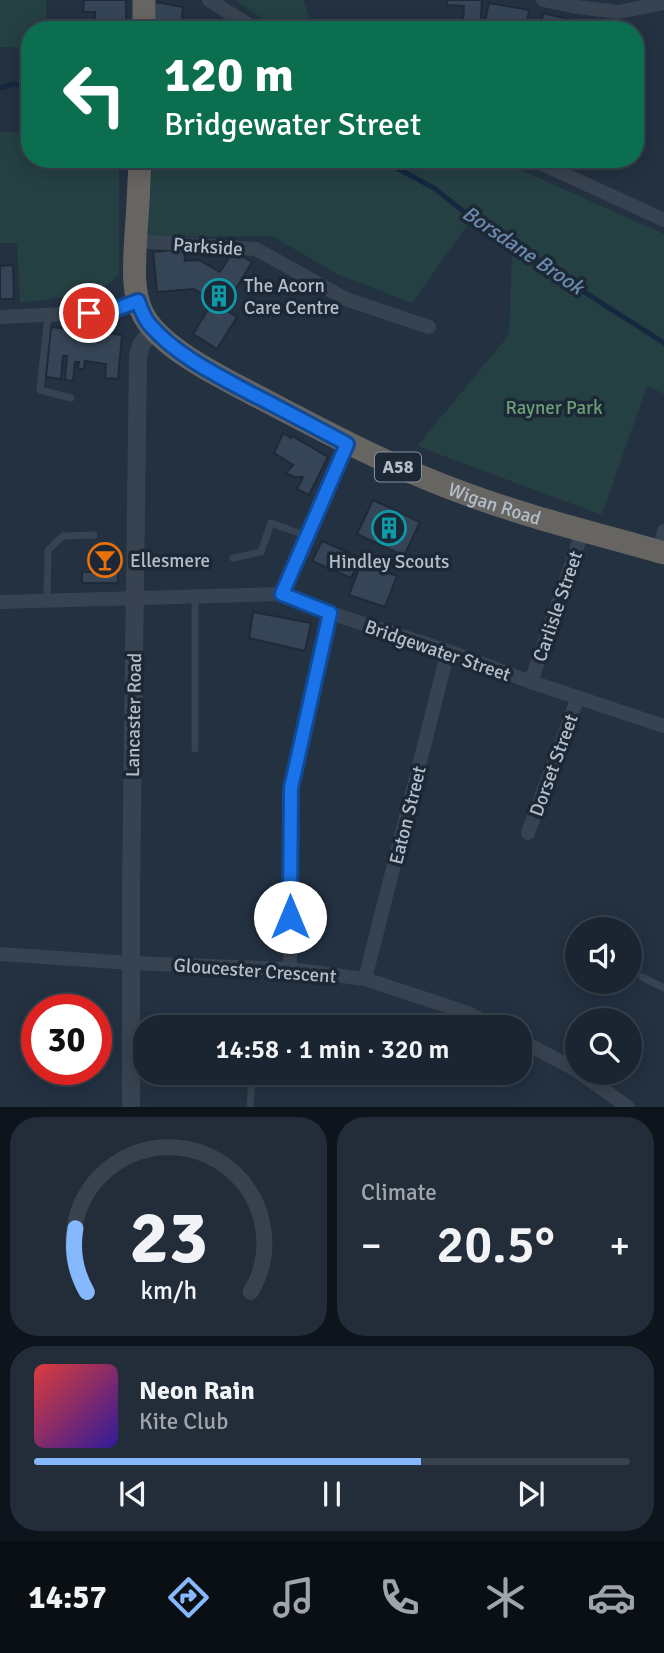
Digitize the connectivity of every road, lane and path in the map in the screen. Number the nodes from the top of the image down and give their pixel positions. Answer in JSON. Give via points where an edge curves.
{"nodes":[{"id":1,"x":144,"y":0,"type":"edge"},
{"id":2,"x":209,"y":0,"type":"edge"},
{"id":3,"x":542,"y":0,"type":"edge"},
{"id":4,"x":664,"y":3,"type":"edge"},
{"id":5,"x":144,"y":21,"type":"edge"},
{"id":6,"x":243,"y":21,"type":"edge"},
{"id":7,"x":140,"y":168,"type":"edge"},
{"id":8,"x":551,"y":168,"type":"edge"},
{"id":9,"x":664,"y":220,"type":"edge"},
{"id":10,"x":136,"y":241,"type":"junction"},
{"id":11,"x":138,"y":301,"type":"junction"},
{"id":12,"x":48,"y":315,"type":"junction"},
{"id":13,"x":0,"y":317,"type":"edge"},
{"id":14,"x":429,"y":327,"type":"dead end"},
{"id":15,"x":154,"y":329,"type":"junction"},
{"id":16,"x":71,"y":398,"type":"dead end"},
{"id":17,"x":347,"y":444,"type":"junction"},
{"id":18,"x":583,"y":530,"type":"junction"},
{"id":19,"x":94,"y":535,"type":"dead end"},
{"id":20,"x":307,"y":536,"type":"junction"},
{"id":21,"x":662,"y":545,"type":"edge"},
{"id":22,"x":233,"y":558,"type":"dead end"},
{"id":23,"x":282,"y":594,"type":"junction"},
{"id":24,"x":195,"y":597,"type":"junction"},
{"id":25,"x":135,"y":599,"type":"junction"},
{"id":26,"x":47,"y":601,"type":"junction"},
{"id":27,"x":0,"y":602,"type":"edge"},
{"id":28,"x":330,"y":613,"type":"junction"},
{"id":29,"x":448,"y":651,"type":"junction"},
{"id":30,"x":531,"y":682,"type":"junction"},
{"id":31,"x":578,"y":697,"type":"junction"},
{"id":32,"x":664,"y":726,"type":"edge"},
{"id":33,"x":195,"y":749,"type":"dead end"},
{"id":34,"x":528,"y":833,"type":"dead end"},
{"id":35,"x":0,"y":954,"type":"edge"},
{"id":36,"x":131,"y":963,"type":"junction"},
{"id":37,"x":290,"y":969,"type":"junction"},
{"id":38,"x":642,"y":978,"type":"dead end"},
{"id":39,"x":365,"y":979,"type":"junction"},
{"id":40,"x":664,"y":988,"type":"edge"},
{"id":41,"x":472,"y":1015,"type":"edge"},
{"id":42,"x":532,"y":1047,"type":"edge"},
{"id":43,"x":565,"y":1064,"type":"edge"},
{"id":44,"x":251,"y":1085,"type":"edge"},
{"id":45,"x":597,"y":1085,"type":"edge"},
{"id":46,"x":131,"y":1107,"type":"edge"},
{"id":47,"x":250,"y":1107,"type":"edge"},
{"id":48,"x":628,"y":1107,"type":"edge"}],
"edges":[{"from":1,"to":5,"type":"highway"},
{"from":2,"to":6,"type":"street"},
{"from":3,"to":4,"type":"street","via":[[618,12]]},
{"from":7,"to":10,"type":"highway","number":"A58"},
{"from":8,"to":9,"type":"street"},
{"from":10,"to":11,"type":"highway","number":"A58"},
{"from":10,"to":14,"type":"street","name":"Parkside","via":[[256,249],[346,299]]},
{"from":11,"to":12,"type":"street","via":[[114,310]]},
{"from":11,"to":15,"type":"highway","number":"A58"},
{"from":12,"to":13,"type":"street"},
{"from":12,"to":16,"type":"lane","via":[[40,390]]},
{"from":15,"to":17,"type":"highway","name":"Wigan Road","number":"A58","via":[[207,369]]},
{"from":15,"to":25,"type":"street","name":"Lancaster Road","via":[[138,356]]},
{"from":17,"to":18,"type":"highway","name":"Wigan Road","number":"A58","via":[[468,495]]},
{"from":17,"to":20,"type":"street"},
{"from":18,"to":21,"type":"highway","name":"Wigan Road","number":"A58"},
{"from":18,"to":30,"type":"street","name":"Carlisle Street"},
{"from":19,"to":26,"type":"lane","via":[[63,536],[48,550]]},
{"from":20,"to":22,"type":"lane","via":[[271,523],[261,552]]},
{"from":20,"to":23,"type":"street"},
{"from":23,"to":24,"type":"street","name":"Bridgewater Street"},
{"from":23,"to":28,"type":"street","name":"Bridgewater Street"},
{"from":24,"to":25,"type":"street","name":"Bridgewater Street"},
{"from":24,"to":33,"type":"lane"},
{"from":25,"to":26,"type":"street","name":"Bridgewater Street"},
{"from":25,"to":36,"type":"street","name":"Lancaster Road"},
{"from":26,"to":27,"type":"street","name":"Bridgewater Street"},
{"from":28,"to":29,"type":"street","name":"Bridgewater Street"},
{"from":28,"to":37,"type":"street","via":[[291,788]]},
{"from":29,"to":30,"type":"street","name":"Bridgewater Street"},
{"from":29,"to":39,"type":"street","name":"Eaton Street"},
{"from":30,"to":31,"type":"street","name":"Bridgewater Street"},
{"from":31,"to":32,"type":"street","name":"Bridgewater Street"},
{"from":31,"to":34,"type":"street","name":"Dorset Street"},
{"from":35,"to":36,"type":"street","name":"Gloucester Crescent"},
{"from":36,"to":37,"type":"street","name":"Gloucester Crescent"},
{"from":36,"to":46,"type":"street","name":"Lancaster Road"},
{"from":37,"to":39,"type":"street","name":"Gloucester Crescent"},
{"from":38,"to":40,"type":"lane"},
{"from":39,"to":41,"type":"street","name":"Gloucester Crescent"},
{"from":42,"to":43,"type":"street"},
{"from":44,"to":47,"type":"lane"},
{"from":45,"to":48,"type":"street"}]}
